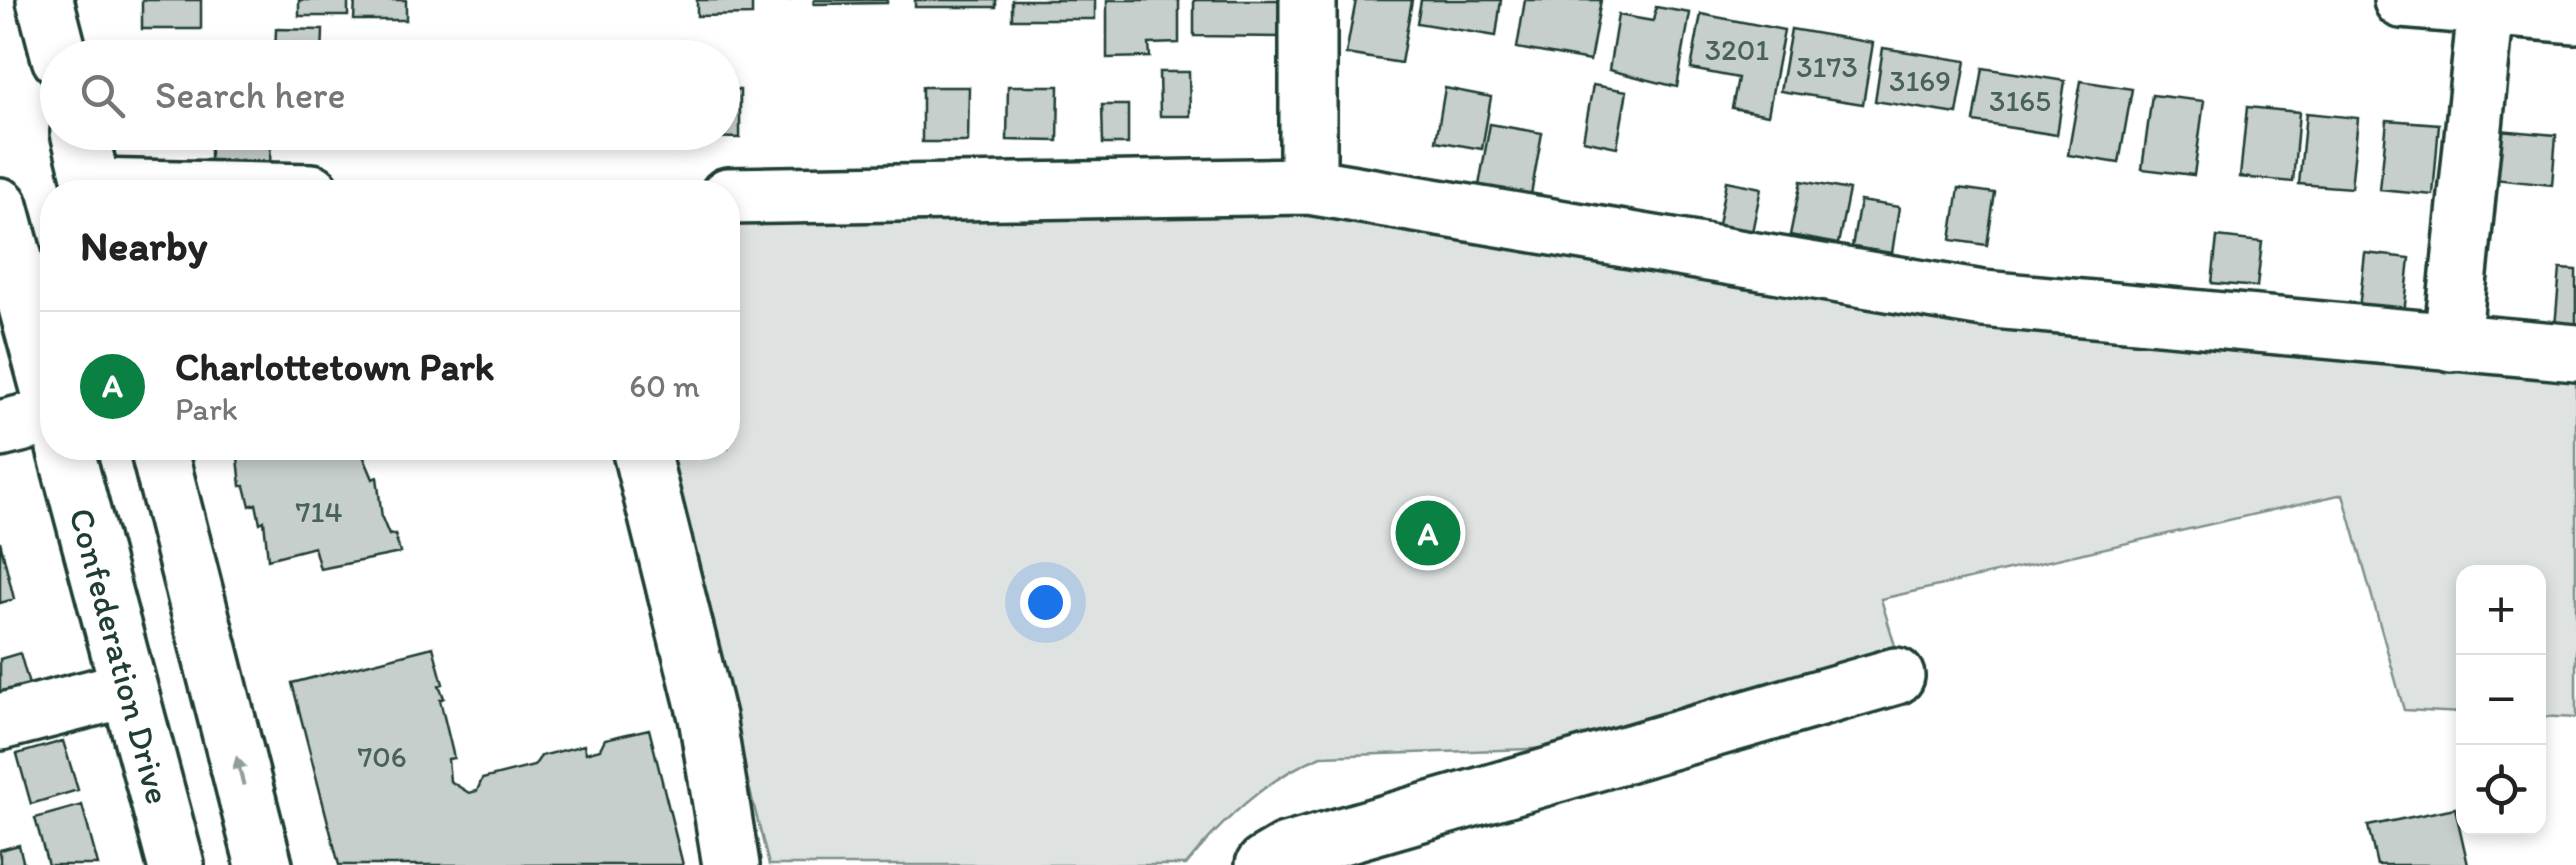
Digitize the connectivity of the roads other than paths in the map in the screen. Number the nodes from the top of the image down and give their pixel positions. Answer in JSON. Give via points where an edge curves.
{"nodes":[{"id":1,"x":45,"y":0,"type":"edge"},
{"id":2,"x":1308,"y":0,"type":"edge"},
{"id":3,"x":2443,"y":3,"type":"edge"},
{"id":4,"x":2576,"y":15,"type":"edge"},
{"id":5,"x":55,"y":40,"type":"edge"},
{"id":6,"x":83,"y":150,"type":"edge"},
{"id":7,"x":91,"y":180,"type":"edge"},
{"id":8,"x":1308,"y":186,"type":"junction"},
{"id":9,"x":740,"y":196,"type":"edge"},
{"id":10,"x":0,"y":206,"type":"edge"},
{"id":11,"x":2452,"y":344,"type":"junction"},
{"id":12,"x":2576,"y":353,"type":"edge"},
{"id":13,"x":40,"y":355,"type":"edge"},
{"id":14,"x":40,"y":419,"type":"edge"},
{"id":15,"x":0,"y":429,"type":"edge"},
{"id":16,"x":68,"y":460,"type":"edge"},
{"id":17,"x":161,"y":460,"type":"edge"},
{"id":18,"x":643,"y":460,"type":"edge"},
{"id":19,"x":1896,"y":676,"type":"dead end"},
{"id":20,"x":128,"y":689,"type":"junction"},
{"id":21,"x":0,"y":722,"type":"edge"},
{"id":22,"x":176,"y":865,"type":"edge"},
{"id":23,"x":264,"y":865,"type":"edge"},
{"id":24,"x":731,"y":865,"type":"edge"},
{"id":25,"x":1264,"y":865,"type":"edge"}],
"edges":[{"from":1,"to":5,"type":"main road"},
{"from":2,"to":8,"type":"main road"},
{"from":3,"to":4,"type":"main road"},
{"from":3,"to":11,"type":"main road"},
{"from":6,"to":7,"type":"main road"},
{"from":8,"to":9,"type":"main road"},
{"from":8,"to":11,"type":"main road","via":[[1983,299]]},
{"from":10,"to":13,"type":"main road"},
{"from":11,"to":12,"type":"main road"},
{"from":14,"to":15,"type":"main road"},
{"from":16,"to":20,"type":"main road","name":"Confederation Drive"},
{"from":23,"to":17,"type":"main road","one_way":true},
{"from":18,"to":24,"type":"main road","via":[[707,717]]},
{"from":19,"to":25,"type":"main road","via":[[1286,852]]},
{"from":20,"to":21,"type":"main road"},
{"from":20,"to":22,"type":"main road","name":"Confederation Drive"}]}
